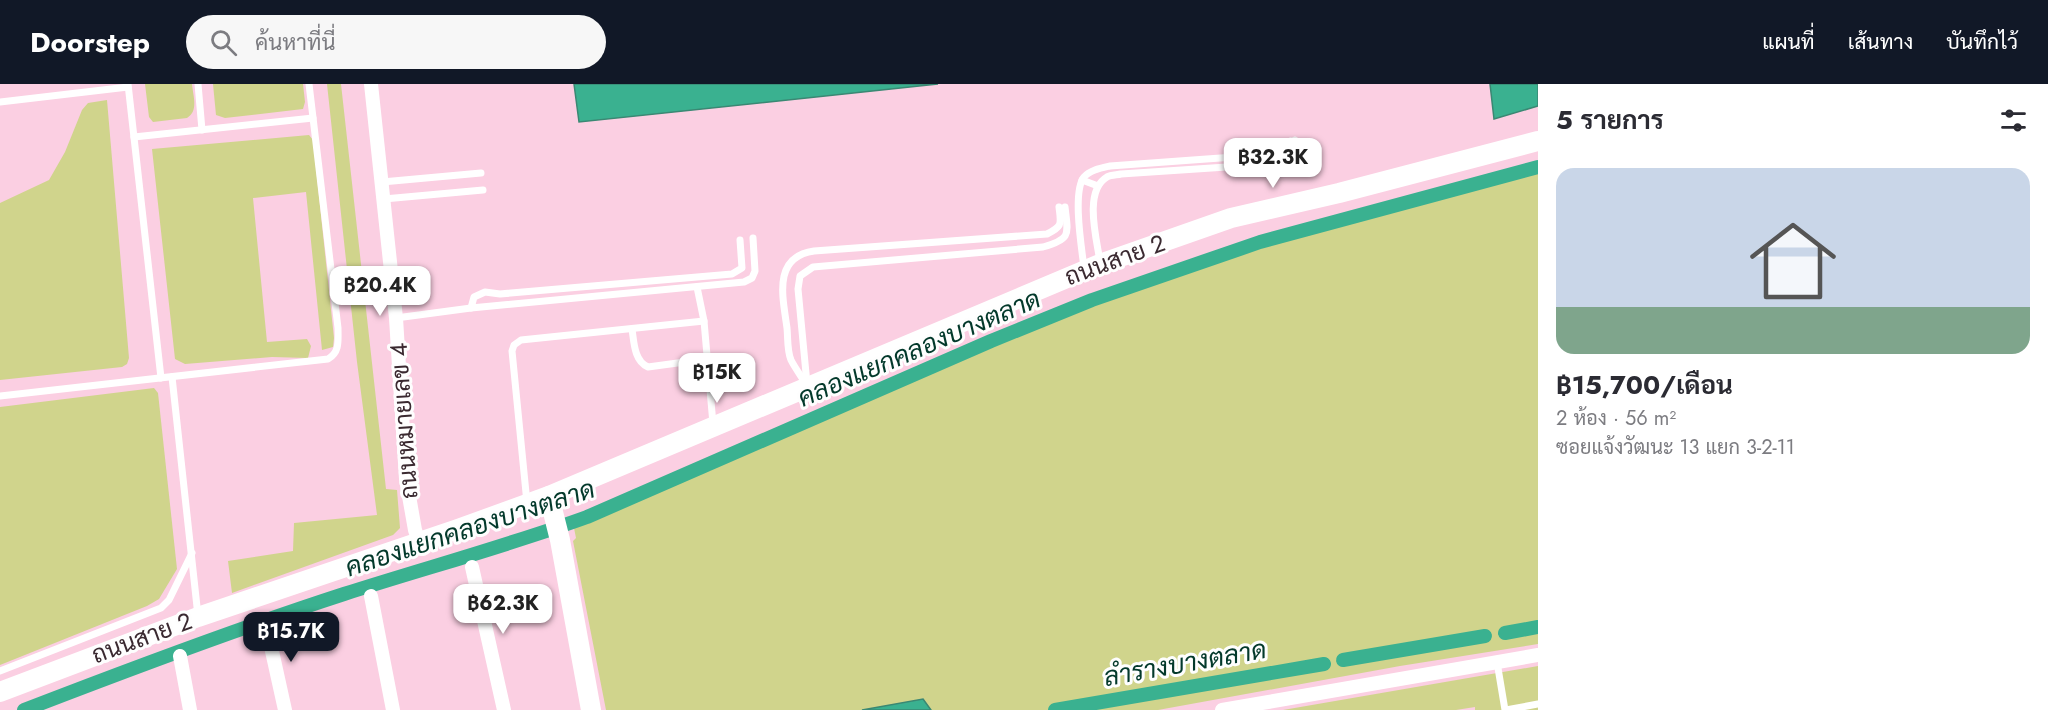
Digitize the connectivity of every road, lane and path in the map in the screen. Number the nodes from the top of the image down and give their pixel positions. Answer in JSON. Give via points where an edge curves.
{"nodes":[{"id":1,"x":198,"y":84,"type":"edge"},
{"id":2,"x":309,"y":84,"type":"edge"},
{"id":3,"x":372,"y":84,"type":"edge"},
{"id":4,"x":128,"y":86,"type":"edge"},
{"id":5,"x":0,"y":102,"type":"edge"},
{"id":6,"x":313,"y":118,"type":"junction"},
{"id":7,"x":202,"y":130,"type":"junction"},
{"id":8,"x":134,"y":136,"type":"junction"},
{"id":9,"x":1538,"y":141,"type":"edge"},
{"id":10,"x":481,"y":173,"type":"dead end"},
{"id":11,"x":1082,"y":180,"type":"junction"},
{"id":12,"x":382,"y":182,"type":"junction"},
{"id":13,"x":1098,"y":186,"type":"junction"},
{"id":14,"x":483,"y":190,"type":"dead end"},
{"id":15,"x":384,"y":200,"type":"junction"},
{"id":16,"x":753,"y":238,"type":"dead end"},
{"id":17,"x":740,"y":240,"type":"dead end"},
{"id":18,"x":1092,"y":267,"type":"junction"},
{"id":19,"x":785,"y":271,"type":"junction"},
{"id":20,"x":800,"y":276,"type":"junction"},
{"id":21,"x":697,"y":287,"type":"junction"},
{"id":22,"x":471,"y":308,"type":"junction"},
{"id":23,"x":396,"y":318,"type":"junction"},
{"id":24,"x":704,"y":321,"type":"junction"},
{"id":25,"x":632,"y":328,"type":"junction"},
{"id":26,"x":708,"y":359,"type":"junction"},
{"id":27,"x":172,"y":377,"type":"junction"},
{"id":28,"x":161,"y":378,"type":"junction"},
{"id":29,"x":808,"y":386,"type":"junction"},
{"id":30,"x":0,"y":396,"type":"edge"},
{"id":31,"x":713,"y":426,"type":"junction"},
{"id":32,"x":549,"y":496,"type":"junction"},
{"id":33,"x":527,"y":504,"type":"junction"},
{"id":34,"x":419,"y":542,"type":"junction"},
{"id":35,"x":192,"y":553,"type":"junction"},
{"id":36,"x":472,"y":567,"type":"dead end"},
{"id":37,"x":371,"y":596,"type":"dead end"},
{"id":38,"x":198,"y":617,"type":"junction"},
{"id":39,"x":266,"y":624,"type":"dead end"},
{"id":40,"x":1538,"y":655,"type":"edge"},
{"id":41,"x":180,"y":656,"type":"dead end"},
{"id":42,"x":1497,"y":662,"type":"junction"},
{"id":43,"x":0,"y":671,"type":"edge"},
{"id":44,"x":0,"y":692,"type":"edge"},
{"id":45,"x":1538,"y":704,"type":"edge"},
{"id":46,"x":190,"y":710,"type":"edge"},
{"id":47,"x":285,"y":710,"type":"edge"},
{"id":48,"x":393,"y":710,"type":"edge"},
{"id":49,"x":504,"y":710,"type":"edge"},
{"id":50,"x":591,"y":710,"type":"edge"},
{"id":51,"x":1222,"y":710,"type":"edge"},
{"id":52,"x":1506,"y":710,"type":"edge"}],
"edges":[{"from":1,"to":7,"type":"lane"},
{"from":2,"to":6,"type":"lane"},
{"from":3,"to":12,"type":"street","name":"ถนนหมายเลข 4"},
{"from":4,"to":5,"type":"lane"},
{"from":4,"to":8,"type":"lane"},
{"from":6,"to":7,"type":"lane"},
{"from":6,"to":27,"type":"lane","via":[[338,350],[328,359]]},
{"from":7,"to":8,"type":"lane"},
{"from":8,"to":28,"type":"lane"},
{"from":9,"to":18,"type":"street","name":"ถนนสาย 2","via":[[1231,218]]},
{"from":10,"to":12,"type":"lane"},
{"from":11,"to":13,"type":"lane"},
{"from":11,"to":13,"type":"lane","via":[[1093,170],[1110,166],[1274,154],[1287,150],[1293,141],[1298,154],[1288,164],[1121,174],[1108,177]]},
{"from":11,"to":18,"type":"lane","via":[[1078,207]]},
{"from":12,"to":15,"type":"street","name":"ถนนหมายเลข 4"},
{"from":13,"to":18,"type":"lane","via":[[1092,207]]},
{"from":14,"to":15,"type":"lane"},
{"from":15,"to":23,"type":"street","name":"ถนนหมายเลข 4"},
{"from":16,"to":21,"type":"lane","via":[[752,278]]},
{"from":17,"to":22,"type":"lane","via":[[742,268],[732,274],[500,294],[485,292],[474,297]]},
{"from":18,"to":29,"type":"street","name":"ถนนสาย 2"},
{"from":19,"to":20,"type":"lane"},
{"from":19,"to":20,"type":"lane","via":[[795,258],[813,251],[1047,234],[1061,224],[1062,207],[1067,225],[1061,242],[1043,247],[820,265]]},
{"from":19,"to":29,"type":"lane","via":[[782,286],[790,358]]},
{"from":20,"to":29,"type":"lane"},
{"from":21,"to":22,"type":"lane"},
{"from":21,"to":24,"type":"lane"},
{"from":22,"to":23,"type":"lane"},
{"from":23,"to":34,"type":"street","name":"ถนนหมายเลข 4","via":[[406,479]]},
{"from":24,"to":25,"type":"lane"},
{"from":24,"to":26,"type":"lane"},
{"from":25,"to":26,"type":"lane","via":[[638,359],[643,365]]},
{"from":25,"to":33,"type":"lane","via":[[520,340],[514,345]]},
{"from":26,"to":31,"type":"lane"},
{"from":27,"to":28,"type":"lane"},
{"from":27,"to":35,"type":"lane"},
{"from":28,"to":30,"type":"lane"},
{"from":29,"to":31,"type":"street","name":"ถนนสาย 2"},
{"from":31,"to":32,"type":"street","name":"ถนนสาย 2"},
{"from":32,"to":33,"type":"street","name":"ถนนสาย 2"},
{"from":32,"to":50,"type":"street"},
{"from":33,"to":34,"type":"street","name":"ถนนสาย 2"},
{"from":34,"to":38,"type":"street","name":"ถนนสาย 2"},
{"from":35,"to":38,"type":"lane"},
{"from":35,"to":43,"type":"lane","via":[[169,600],[161,608]]},
{"from":36,"to":49,"type":"street"},
{"from":37,"to":48,"type":"street"},
{"from":38,"to":44,"type":"street","name":"ถนนสาย 2"},
{"from":39,"to":47,"type":"street"},
{"from":40,"to":42,"type":"street"},
{"from":41,"to":46,"type":"street"},
{"from":42,"to":51,"type":"street"},
{"from":42,"to":52,"type":"lane"},
{"from":45,"to":52,"type":"lane"}]}
